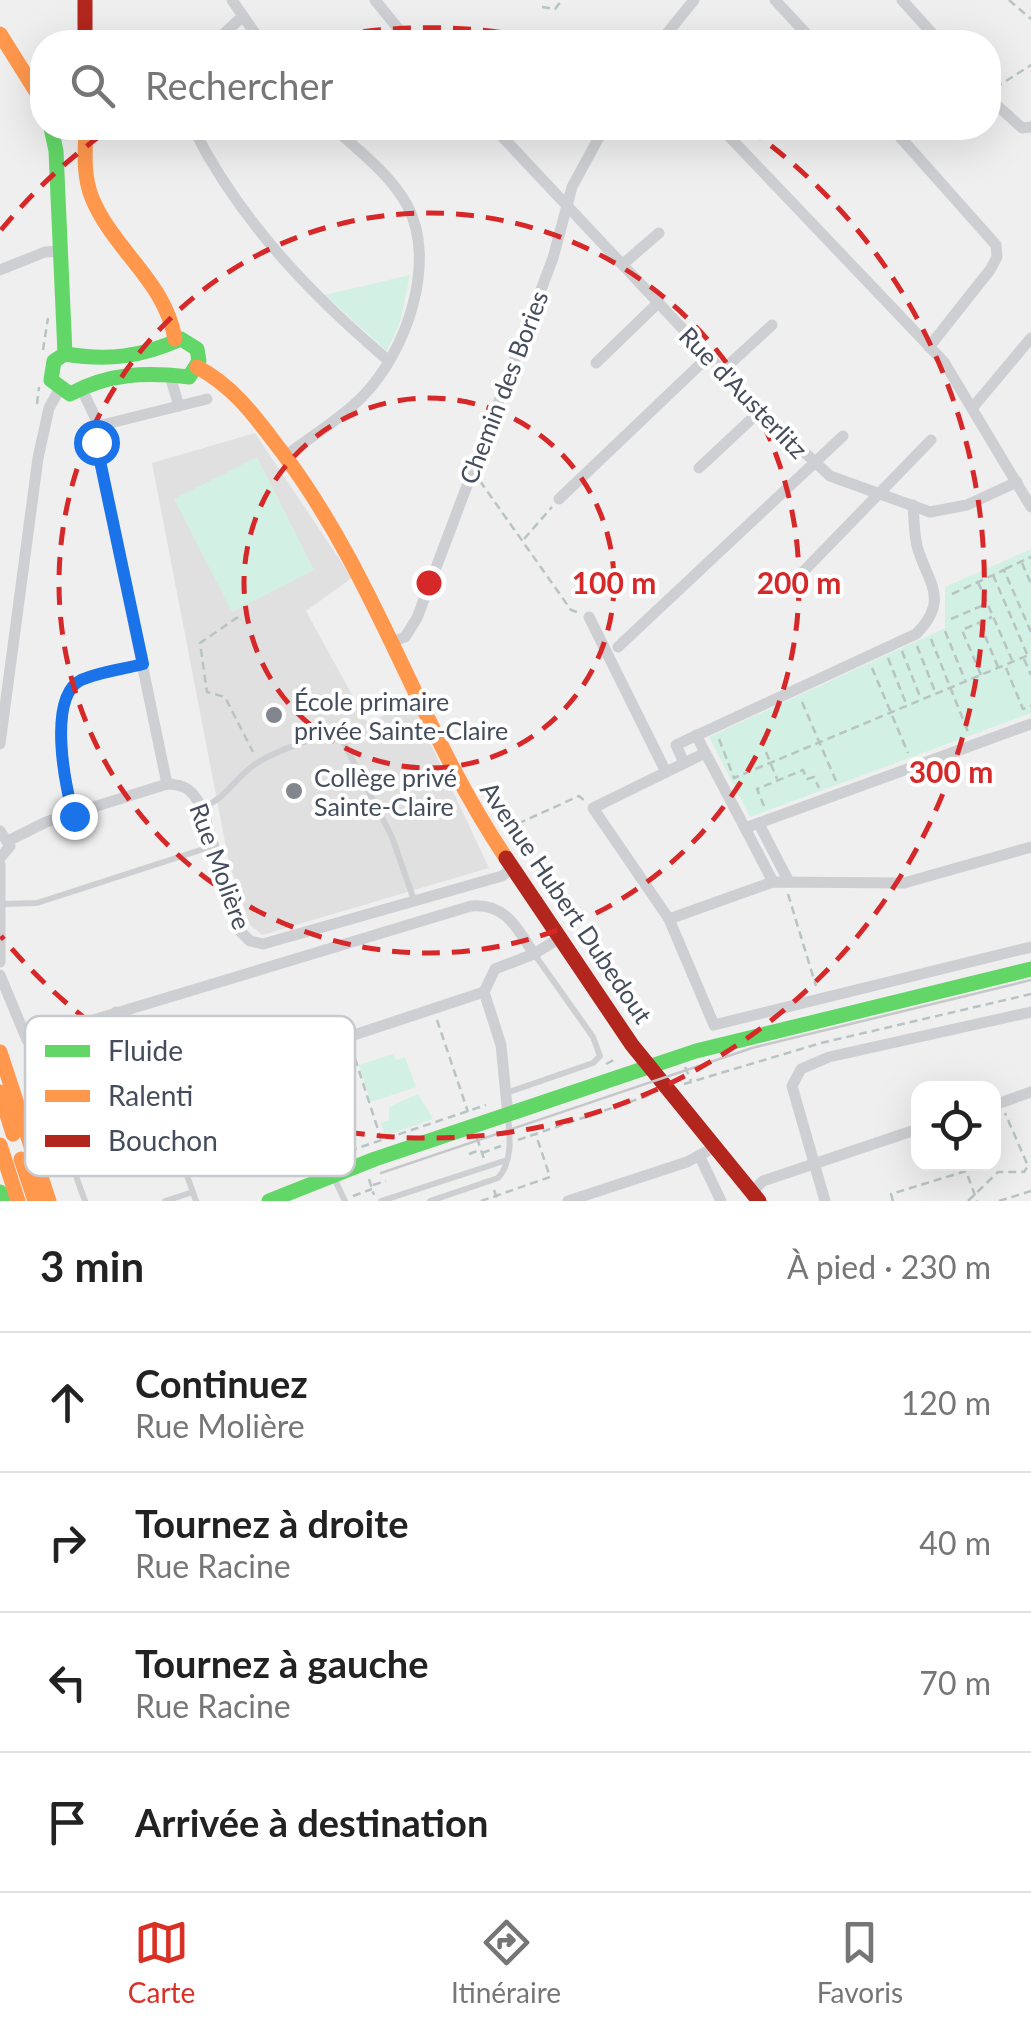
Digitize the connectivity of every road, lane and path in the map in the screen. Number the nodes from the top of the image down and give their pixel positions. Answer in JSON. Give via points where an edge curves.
{"nodes":[{"id":1,"x":85,"y":0,"type":"edge"},
{"id":2,"x":232,"y":0,"type":"edge"},
{"id":3,"x":375,"y":0,"type":"edge"},
{"id":4,"x":562,"y":0,"type":"edge"},
{"id":5,"x":694,"y":0,"type":"edge"},
{"id":6,"x":775,"y":0,"type":"edge"},
{"id":7,"x":902,"y":0,"type":"edge"},
{"id":8,"x":1009,"y":0,"type":"edge"},
{"id":9,"x":542,"y":6,"type":"dead end"},
{"id":10,"x":243,"y":16,"type":"junction"},
{"id":11,"x":1031,"y":19,"type":"edge"},
{"id":12,"x":85,"y":30,"type":"edge"},
{"id":13,"x":228,"y":30,"type":"edge"},
{"id":14,"x":253,"y":30,"type":"edge"},
{"id":15,"x":399,"y":30,"type":"edge"},
{"id":16,"x":670,"y":30,"type":"edge"},
{"id":17,"x":803,"y":30,"type":"edge"},
{"id":18,"x":929,"y":30,"type":"edge"},
{"id":19,"x":0,"y":34,"type":"edge"},
{"id":20,"x":1031,"y":65,"type":"edge"},
{"id":21,"x":30,"y":82,"type":"edge"},
{"id":22,"x":1001,"y":87,"type":"edge"},
{"id":23,"x":1001,"y":111,"type":"edge"},
{"id":24,"x":1031,"y":127,"type":"edge"},
{"id":25,"x":54,"y":140,"type":"edge"},
{"id":26,"x":86,"y":140,"type":"edge"},
{"id":27,"x":200,"y":140,"type":"edge"},
{"id":28,"x":347,"y":140,"type":"edge"},
{"id":29,"x":506,"y":140,"type":"edge"},
{"id":30,"x":598,"y":140,"type":"edge"},
{"id":31,"x":732,"y":140,"type":"edge"},
{"id":32,"x":903,"y":140,"type":"edge"},
{"id":33,"x":567,"y":202,"type":"junction"},
{"id":34,"x":658,"y":233,"type":"dead end"},
{"id":35,"x":59,"y":251,"type":"junction"},
{"id":36,"x":623,"y":264,"type":"junction"},
{"id":37,"x":0,"y":270,"type":"edge"},
{"id":38,"x":659,"y":302,"type":"junction"},
{"id":39,"x":48,"y":306,"type":"dead end"},
{"id":40,"x":772,"y":325,"type":"dead end"},
{"id":41,"x":1031,"y":338,"type":"edge"},
{"id":42,"x":170,"y":342,"type":"junction"},
{"id":43,"x":930,"y":347,"type":"junction"},
{"id":44,"x":65,"y":354,"type":"junction"},
{"id":45,"x":710,"y":355,"type":"junction"},
{"id":46,"x":84,"y":359,"type":"junction"},
{"id":47,"x":388,"y":361,"type":"junction"},
{"id":48,"x":596,"y":363,"type":"dead end"},
{"id":49,"x":42,"y":366,"type":"dead end"},
{"id":50,"x":197,"y":368,"type":"junction"},
{"id":51,"x":723,"y":370,"type":"junction"},
{"id":52,"x":167,"y":374,"type":"junction"},
{"id":53,"x":85,"y":387,"type":"junction"},
{"id":54,"x":60,"y":390,"type":"junction"},
{"id":55,"x":207,"y":398,"type":"dead end"},
{"id":56,"x":179,"y":406,"type":"junction"},
{"id":57,"x":974,"y":406,"type":"junction"},
{"id":58,"x":760,"y":410,"type":"junction"},
{"id":59,"x":98,"y":426,"type":"junction"},
{"id":60,"x":843,"y":436,"type":"dead end"},
{"id":61,"x":931,"y":440,"type":"dead end"},
{"id":62,"x":284,"y":456,"type":"junction"},
{"id":63,"x":813,"y":464,"type":"junction"},
{"id":64,"x":471,"y":467,"type":"junction"},
{"id":65,"x":700,"y":468,"type":"dead end"},
{"id":66,"x":1017,"y":482,"type":"junction"},
{"id":67,"x":878,"y":492,"type":"junction"},
{"id":68,"x":559,"y":499,"type":"joint"},
{"id":69,"x":914,"y":505,"type":"junction"},
{"id":70,"x":1031,"y":507,"type":"edge"},
{"id":71,"x":523,"y":541,"type":"junction"},
{"id":72,"x":1031,"y":557,"type":"edge"},
{"id":73,"x":1021,"y":562,"type":"junction"},
{"id":74,"x":1004,"y":570,"type":"junction"},
{"id":75,"x":993,"y":575,"type":"junction"},
{"id":76,"x":798,"y":577,"type":"dead end"},
{"id":77,"x":978,"y":582,"type":"junction"},
{"id":78,"x":1031,"y":584,"type":"edge"},
{"id":79,"x":952,"y":594,"type":"dead end"},
{"id":80,"x":988,"y":603,"type":"junction"},
{"id":81,"x":994,"y":616,"type":"junction"},
{"id":82,"x":238,"y":617,"type":"dead end"},
{"id":83,"x":589,"y":617,"type":"joint"},
{"id":84,"x":951,"y":619,"type":"dead end"},
{"id":85,"x":979,"y":623,"type":"junction"},
{"id":86,"x":944,"y":630,"type":"dead end"},
{"id":87,"x":1031,"y":632,"type":"edge"},
{"id":88,"x":931,"y":639,"type":"dead end"},
{"id":89,"x":394,"y":641,"type":"junction"},
{"id":90,"x":916,"y":645,"type":"dead end"},
{"id":91,"x":618,"y":647,"type":"dead end"},
{"id":92,"x":901,"y":650,"type":"dead end"},
{"id":93,"x":888,"y":656,"type":"dead end"},
{"id":94,"x":1027,"y":656,"type":"edge"},
{"id":95,"x":1012,"y":662,"type":"junction"},
{"id":96,"x":143,"y":664,"type":"junction"},
{"id":97,"x":1004,"y":665,"type":"junction"},
{"id":98,"x":871,"y":667,"type":"dead end"},
{"id":99,"x":998,"y":668,"type":"junction"},
{"id":100,"x":981,"y":675,"type":"junction"},
{"id":101,"x":1031,"y":675,"type":"edge"},
{"id":102,"x":965,"y":682,"type":"junction"},
{"id":103,"x":950,"y":688,"type":"junction"},
{"id":104,"x":936,"y":694,"type":"junction"},
{"id":105,"x":801,"y":700,"type":"dead end"},
{"id":106,"x":922,"y":700,"type":"junction"},
{"id":107,"x":907,"y":706,"type":"junction"},
{"id":108,"x":1031,"y":706,"type":"edge"},
{"id":109,"x":891,"y":713,"type":"junction"},
{"id":110,"x":1031,"y":724,"type":"edge"},
{"id":111,"x":969,"y":733,"type":"dead end"},
{"id":112,"x":696,"y":735,"type":"junction"},
{"id":113,"x":718,"y":738,"type":"dead end"},
{"id":114,"x":820,"y":743,"type":"junction"},
{"id":115,"x":0,"y":744,"type":"edge"},
{"id":116,"x":766,"y":752,"type":"dead end"},
{"id":117,"x":705,"y":753,"type":"junction"},
{"id":118,"x":908,"y":753,"type":"dead end"},
{"id":119,"x":258,"y":762,"type":"junction"},
{"id":120,"x":684,"y":763,"type":"junction"},
{"id":121,"x":770,"y":763,"type":"junction"},
{"id":122,"x":666,"y":772,"type":"junction"},
{"id":123,"x":778,"y":780,"type":"junction"},
{"id":124,"x":836,"y":781,"type":"dead end"},
{"id":125,"x":166,"y":784,"type":"junction"},
{"id":126,"x":819,"y":788,"type":"dead end"},
{"id":127,"x":764,"y":806,"type":"dead end"},
{"id":128,"x":202,"y":808,"type":"junction"},
{"id":129,"x":593,"y":808,"type":"junction"},
{"id":130,"x":74,"y":816,"type":"junction"},
{"id":131,"x":760,"y":824,"type":"junction"},
{"id":132,"x":745,"y":828,"type":"junction"},
{"id":133,"x":5,"y":835,"type":"edge"},
{"id":134,"x":490,"y":836,"type":"junction"},
{"id":135,"x":213,"y":846,"type":"junction"},
{"id":136,"x":1031,"y":847,"type":"edge"},
{"id":137,"x":0,"y":861,"type":"edge"},
{"id":138,"x":511,"y":869,"type":"junction"},
{"id":139,"x":782,"y":882,"type":"junction"},
{"id":140,"x":415,"y":901,"type":"junction"},
{"id":141,"x":3,"y":904,"type":"junction"},
{"id":142,"x":669,"y":919,"type":"junction"},
{"id":143,"x":558,"y":939,"type":"junction"},
{"id":144,"x":1031,"y":947,"type":"edge"},
{"id":145,"x":534,"y":954,"type":"junction"},
{"id":146,"x":0,"y":962,"type":"edge"},
{"id":147,"x":1031,"y":969,"type":"edge"},
{"id":148,"x":0,"y":975,"type":"edge"},
{"id":149,"x":484,"y":992,"type":"junction"},
{"id":150,"x":1031,"y":994,"type":"edge"},
{"id":151,"x":819,"y":997,"type":"junction"},
{"id":152,"x":434,"y":1008,"type":"junction"},
{"id":153,"x":116,"y":1012,"type":"junction"},
{"id":154,"x":1031,"y":1012,"type":"edge"},
{"id":155,"x":103,"y":1016,"type":"edge"},
{"id":156,"x":117,"y":1016,"type":"edge"},
{"id":157,"x":355,"y":1034,"type":"edge"},
{"id":158,"x":25,"y":1038,"type":"edge"},
{"id":159,"x":0,"y":1052,"type":"edge"},
{"id":160,"x":355,"y":1058,"type":"edge"},
{"id":161,"x":648,"y":1066,"type":"junction"},
{"id":162,"x":666,"y":1090,"type":"junction"},
{"id":163,"x":0,"y":1092,"type":"edge"},
{"id":164,"x":1031,"y":1092,"type":"edge"},
{"id":165,"x":504,"y":1093,"type":"junction"},
{"id":166,"x":1001,"y":1102,"type":"edge"},
{"id":167,"x":1001,"y":1109,"type":"edge"},
{"id":168,"x":508,"y":1116,"type":"junction"},
{"id":169,"x":470,"y":1119,"type":"junction"},
{"id":170,"x":25,"y":1126,"type":"edge"},
{"id":171,"x":911,"y":1131,"type":"edge"},
{"id":172,"x":536,"y":1134,"type":"junction"},
{"id":173,"x":381,"y":1140,"type":"junction"},
{"id":174,"x":510,"y":1143,"type":"junction"},
{"id":175,"x":0,"y":1145,"type":"edge"},
{"id":176,"x":355,"y":1149,"type":"edge"},
{"id":177,"x":481,"y":1151,"type":"junction"},
{"id":178,"x":706,"y":1152,"type":"junction"},
{"id":179,"x":469,"y":1154,"type":"dead end"},
{"id":180,"x":508,"y":1160,"type":"junction"},
{"id":181,"x":813,"y":1164,"type":"junction"},
{"id":182,"x":355,"y":1167,"type":"edge"},
{"id":183,"x":486,"y":1167,"type":"junction"},
{"id":184,"x":25,"y":1170,"type":"edge"},
{"id":185,"x":366,"y":1172,"type":"dead end"},
{"id":186,"x":27,"y":1176,"type":"edge"},
{"id":187,"x":42,"y":1176,"type":"edge"},
{"id":188,"x":76,"y":1176,"type":"edge"},
{"id":189,"x":188,"y":1176,"type":"edge"},
{"id":190,"x":333,"y":1176,"type":"joint"},
{"id":191,"x":491,"y":1180,"type":"junction"},
{"id":192,"x":386,"y":1181,"type":"dead end"},
{"id":193,"x":372,"y":1188,"type":"junction"},
{"id":194,"x":1031,"y":1191,"type":"edge"},
{"id":195,"x":0,"y":1192,"type":"edge"},
{"id":196,"x":193,"y":1192,"type":"junction"},
{"id":197,"x":974,"y":1194,"type":"junction"},
{"id":198,"x":755,"y":1196,"type":"edge"},
{"id":199,"x":497,"y":1198,"type":"edge"},
{"id":200,"x":344,"y":1200,"type":"edge"},
{"id":201,"x":378,"y":1200,"type":"edge"},
{"id":202,"x":3,"y":1201,"type":"edge"},
{"id":203,"x":18,"y":1201,"type":"edge"},
{"id":204,"x":35,"y":1201,"type":"edge"},
{"id":205,"x":50,"y":1201,"type":"edge"},
{"id":206,"x":85,"y":1201,"type":"edge"},
{"id":207,"x":165,"y":1201,"type":"edge"},
{"id":208,"x":196,"y":1201,"type":"edge"},
{"id":209,"x":269,"y":1201,"type":"edge"},
{"id":210,"x":430,"y":1201,"type":"edge"},
{"id":211,"x":480,"y":1201,"type":"edge"},
{"id":212,"x":568,"y":1201,"type":"edge"},
{"id":213,"x":721,"y":1201,"type":"edge"},
{"id":214,"x":825,"y":1201,"type":"edge"},
{"id":215,"x":893,"y":1201,"type":"edge"},
{"id":216,"x":968,"y":1201,"type":"edge"},
{"id":217,"x":977,"y":1201,"type":"edge"},
{"id":218,"x":999,"y":1201,"type":"edge"}],
"edges":[{"from":1,"to":12,"type":"main road"},
{"from":2,"to":10,"type":"street"},
{"from":3,"to":15,"type":"street"},
{"from":4,"to":9,"type":"path","via":[[555,9]]},
{"from":5,"to":16,"type":"street"},
{"from":6,"to":17,"type":"street"},
{"from":7,"to":18,"type":"street"},
{"from":8,"to":11,"type":"path"},
{"from":10,"to":13,"type":"street"},
{"from":10,"to":14,"type":"street"},
{"from":19,"to":21,"type":"main road"},
{"from":20,"to":22,"type":"path"},
{"from":23,"to":24,"type":"street","via":[[1022,128]]},
{"from":25,"to":35,"type":"main road"},
{"from":26,"to":42,"type":"main road","via":[[90,195],[165,302]]},
{"from":27,"to":47,"type":"street","via":[[227,186],[310,291]]},
{"from":28,"to":47,"type":"street","via":[[386,176],[417,230],[419,275]]},
{"from":29,"to":33,"type":"street","name":"Rue d'Austerlitz"},
{"from":30,"to":33,"type":"street","name":"Chemin des Bories"},
{"from":31,"to":43,"type":"street"},
{"from":32,"to":43,"type":"street","via":[[996,245],[990,270]]},
{"from":33,"to":36,"type":"street","name":"Rue d'Austerlitz"},
{"from":33,"to":64,"type":"street","name":"Chemin des Bories","via":[[533,313]]},
{"from":34,"to":36,"type":"street"},
{"from":35,"to":37,"type":"street"},
{"from":35,"to":44,"type":"main road"},
{"from":36,"to":38,"type":"street","name":"Rue d'Austerlitz"},
{"from":38,"to":45,"type":"street","name":"Rue d'Austerlitz"},
{"from":38,"to":48,"type":"street"},
{"from":39,"to":49,"type":"path"},
{"from":40,"to":51,"type":"street"},
{"from":41,"to":57,"type":"street"},
{"from":42,"to":46,"type":"main road","via":[[144,354]]},
{"from":42,"to":50,"type":"main road","via":[[188,340],[197,349]]},
{"from":42,"to":52,"type":"main road","via":[[159,356]]},
{"from":43,"to":57,"type":"street"},
{"from":44,"to":46,"type":"main road"},
{"from":44,"to":54,"type":"main road","via":[[52,367]]},
{"from":45,"to":51,"type":"street","name":"Rue d'Austerlitz"},
{"from":45,"to":68,"type":"street"},
{"from":46,"to":53,"type":"main road","via":[[90,370]]},
{"from":47,"to":62,"type":"street","via":[[364,396]]},
{"from":50,"to":52,"type":"main road","via":[[182,378]]},
{"from":50,"to":62,"type":"main road","name":"Avenue Hubert Dubedout","via":[[224,381]]},
{"from":51,"to":58,"type":"street","name":"Rue d'Austerlitz"},
{"from":52,"to":53,"type":"main road"},
{"from":52,"to":56,"type":"street"},
{"from":53,"to":54,"type":"main road"},
{"from":53,"to":59,"type":"street","name":"Rue Molière"},
{"from":54,"to":115,"type":"street","via":[[38,458]]},
{"from":55,"to":56,"type":"street"},
{"from":56,"to":59,"type":"street"},
{"from":57,"to":66,"type":"street"},
{"from":58,"to":63,"type":"street","name":"Rue d'Austerlitz"},
{"from":58,"to":65,"type":"street"},
{"from":59,"to":96,"type":"street","name":"Rue Molière","via":[[113,539]]},
{"from":60,"to":63,"type":"street"},
{"from":61,"to":67,"type":"street"},
{"from":62,"to":89,"type":"main road","name":"Avenue Hubert Dubedout","via":[[349,550]]},
{"from":63,"to":67,"type":"street","name":"Rue d'Austerlitz"},
{"from":63,"to":91,"type":"street"},
{"from":64,"to":71,"type":"path"},
{"from":64,"to":89,"type":"street","name":"Chemin des Bories","via":[[417,618]]},
{"from":66,"to":69,"type":"street","name":"Rue d'Austerlitz","via":[[946,512]]},
{"from":66,"to":70,"type":"street"},
{"from":67,"to":69,"type":"street","name":"Rue d'Austerlitz"},
{"from":67,"to":76,"type":"street"},
{"from":68,"to":71,"type":"path"},
{"from":69,"to":112,"type":"street","via":[[918,548],[934,578],[929,621],[916,634]]},
{"from":71,"to":83,"type":"path","via":[[571,610]]},
{"from":72,"to":73,"type":"path"},
{"from":73,"to":74,"type":"path"},
{"from":73,"to":78,"type":"path"},
{"from":74,"to":75,"type":"path"},
{"from":74,"to":87,"type":"path"},
{"from":75,"to":77,"type":"path"},
{"from":75,"to":94,"type":"path"},
{"from":77,"to":79,"type":"path"},
{"from":77,"to":80,"type":"path"},
{"from":80,"to":81,"type":"path"},
{"from":80,"to":84,"type":"path"},
{"from":81,"to":85,"type":"path"},
{"from":81,"to":95,"type":"path"},
{"from":82,"to":119,"type":"path","via":[[200,643],[201,670],[206,692],[225,697]]},
{"from":83,"to":122,"type":"street"},
{"from":85,"to":99,"type":"path"},
{"from":85,"to":100,"type":"path","via":[[962,630]]},
{"from":86,"to":102,"type":"path"},
{"from":88,"to":103,"type":"path"},
{"from":89,"to":134,"type":"main road","name":"Avenue Hubert Dubedout"},
{"from":90,"to":104,"type":"path"},
{"from":92,"to":106,"type":"path"},
{"from":93,"to":107,"type":"path"},
{"from":94,"to":95,"type":"path"},
{"from":94,"to":101,"type":"path"},
{"from":95,"to":97,"type":"path"},
{"from":96,"to":125,"type":"street","name":"Rue Molière"},
{"from":96,"to":130,"type":"street","via":[[78,681],[68,692],[60,758]]},
{"from":97,"to":99,"type":"path"},
{"from":97,"to":108,"type":"path","via":[[1023,709]]},
{"from":98,"to":109,"type":"path"},
{"from":99,"to":100,"type":"path"},
{"from":100,"to":102,"type":"path"},
{"from":102,"to":103,"type":"path"},
{"from":103,"to":104,"type":"path"},
{"from":103,"to":111,"type":"path"},
{"from":104,"to":106,"type":"path"},
{"from":105,"to":114,"type":"path"},
{"from":106,"to":107,"type":"path"},
{"from":107,"to":109,"type":"path"},
{"from":109,"to":114,"type":"path"},
{"from":109,"to":118,"type":"path"},
{"from":110,"to":131,"type":"street"},
{"from":112,"to":117,"type":"street"},
{"from":112,"to":120,"type":"street","via":[[676,745]]},
{"from":113,"to":121,"type":"path","via":[[734,778]]},
{"from":114,"to":121,"type":"path"},
{"from":114,"to":124,"type":"path"},
{"from":116,"to":121,"type":"path"},
{"from":117,"to":120,"type":"street"},
{"from":117,"to":132,"type":"street"},
{"from":119,"to":128,"type":"lane"},
{"from":119,"to":140,"type":"lane","via":[[336,728],[392,838]]},
{"from":120,"to":122,"type":"street"},
{"from":121,"to":123,"type":"path"},
{"from":122,"to":129,"type":"street"},
{"from":123,"to":126,"type":"path","via":[[803,770]]},
{"from":123,"to":127,"type":"path","via":[[757,788]]},
{"from":125,"to":128,"type":"street","name":"Rue Molière","via":[[194,792]]},
{"from":125,"to":130,"type":"street"},
{"from":128,"to":135,"type":"street","name":"Rue Molière"},
{"from":129,"to":134,"type":"path","via":[[580,796]]},
{"from":129,"to":142,"type":"street"},
{"from":130,"to":133,"type":"street"},
{"from":131,"to":132,"type":"street"},
{"from":131,"to":139,"type":"street"},
{"from":132,"to":139,"type":"street"},
{"from":133,"to":137,"type":"street","via":[[8,852]]},
{"from":134,"to":138,"type":"main road","name":"Avenue Hubert Dubedout"},
{"from":135,"to":140,"type":"street","name":"Rue Molière","via":[[240,931],[263,944]]},
{"from":135,"to":141,"type":"lane","via":[[38,902]]},
{"from":136,"to":139,"type":"street","via":[[904,884]]},
{"from":137,"to":141,"type":"street"},
{"from":138,"to":140,"type":"street","name":"Rue Molière"},
{"from":138,"to":143,"type":"main road","name":"Avenue Hubert Dubedout"},
{"from":139,"to":142,"type":"street"},
{"from":139,"to":151,"type":"path"},
{"from":141,"to":146,"type":"street"},
{"from":142,"to":151,"type":"street","via":[[714,1026]]},
{"from":143,"to":145,"type":"street"},
{"from":143,"to":161,"type":"main road","name":"Avenue Hubert Dubedout"},
{"from":144,"to":151,"type":"street"},
{"from":145,"to":149,"type":"street","via":[[495,969]]},
{"from":145,"to":153,"type":"street","via":[[508,915],[494,906],[471,906]]},
{"from":145,"to":165,"type":"lane","via":[[600,1056]]},
{"from":147,"to":161,"type":"main road"},
{"from":148,"to":158,"type":"street"},
{"from":149,"to":152,"type":"street"},
{"from":149,"to":165,"type":"street","via":[[501,1046]]},
{"from":150,"to":162,"type":"path","via":[[821,1044]]},
{"from":152,"to":157,"type":"street"},
{"from":152,"to":169,"type":"path"},
{"from":153,"to":155,"type":"street"},
{"from":153,"to":156,"type":"street"},
{"from":154,"to":181,"type":"street","via":[[801,1069],[792,1086]]},
{"from":159,"to":170,"type":"main road"},
{"from":160,"to":173,"type":"path"},
{"from":161,"to":162,"type":"main road","name":"Avenue Hubert Dubedout"},
{"from":161,"to":168,"type":"main road"},
{"from":162,"to":172,"type":"path"},
{"from":162,"to":178,"type":"main road","name":"Avenue Hubert Dubedout"},
{"from":163,"to":184,"type":"main road"},
{"from":164,"to":166,"type":"street"},
{"from":165,"to":168,"type":"street"},
{"from":167,"to":197,"type":"path","via":[[1028,1166],[1024,1172],[998,1172]]},
{"from":168,"to":169,"type":"main road"},
{"from":168,"to":174,"type":"lane"},
{"from":169,"to":173,"type":"path"},
{"from":169,"to":177,"type":"path"},
{"from":169,"to":182,"type":"main road"},
{"from":171,"to":181,"type":"street"},
{"from":172,"to":174,"type":"path"},
{"from":172,"to":199,"type":"path","via":[[550,1178]]},
{"from":173,"to":176,"type":"path"},
{"from":174,"to":177,"type":"path"},
{"from":174,"to":180,"type":"lane"},
{"from":175,"to":203,"type":"main road"},
{"from":177,"to":179,"type":"path"},
{"from":177,"to":183,"type":"path"},
{"from":178,"to":198,"type":"main road","name":"Avenue Hubert Dubedout"},
{"from":178,"to":212,"type":"street"},
{"from":178,"to":213,"type":"street"},
{"from":180,"to":183,"type":"lane"},
{"from":180,"to":191,"type":"lane"},
{"from":181,"to":198,"type":"street","via":[[763,1181]]},
{"from":181,"to":214,"type":"street"},
{"from":183,"to":201,"type":"lane"},
{"from":185,"to":193,"type":"path"},
{"from":186,"to":204,"type":"main road"},
{"from":187,"to":205,"type":"main road"},
{"from":188,"to":206,"type":"lane"},
{"from":189,"to":196,"type":"lane"},
{"from":190,"to":200,"type":"lane"},
{"from":190,"to":209,"type":"main road"},
{"from":191,"to":199,"type":"path"},
{"from":191,"to":210,"type":"lane"},
{"from":192,"to":193,"type":"path"},
{"from":193,"to":200,"type":"path"},
{"from":193,"to":201,"type":"path"},
{"from":194,"to":218,"type":"path"},
{"from":195,"to":202,"type":"main road"},
{"from":196,"to":207,"type":"lane"},
{"from":196,"to":208,"type":"lane"},
{"from":197,"to":215,"type":"path","via":[[966,1171],[891,1194]]},
{"from":197,"to":216,"type":"path"},
{"from":197,"to":217,"type":"path"},
{"from":199,"to":211,"type":"path"}]}
